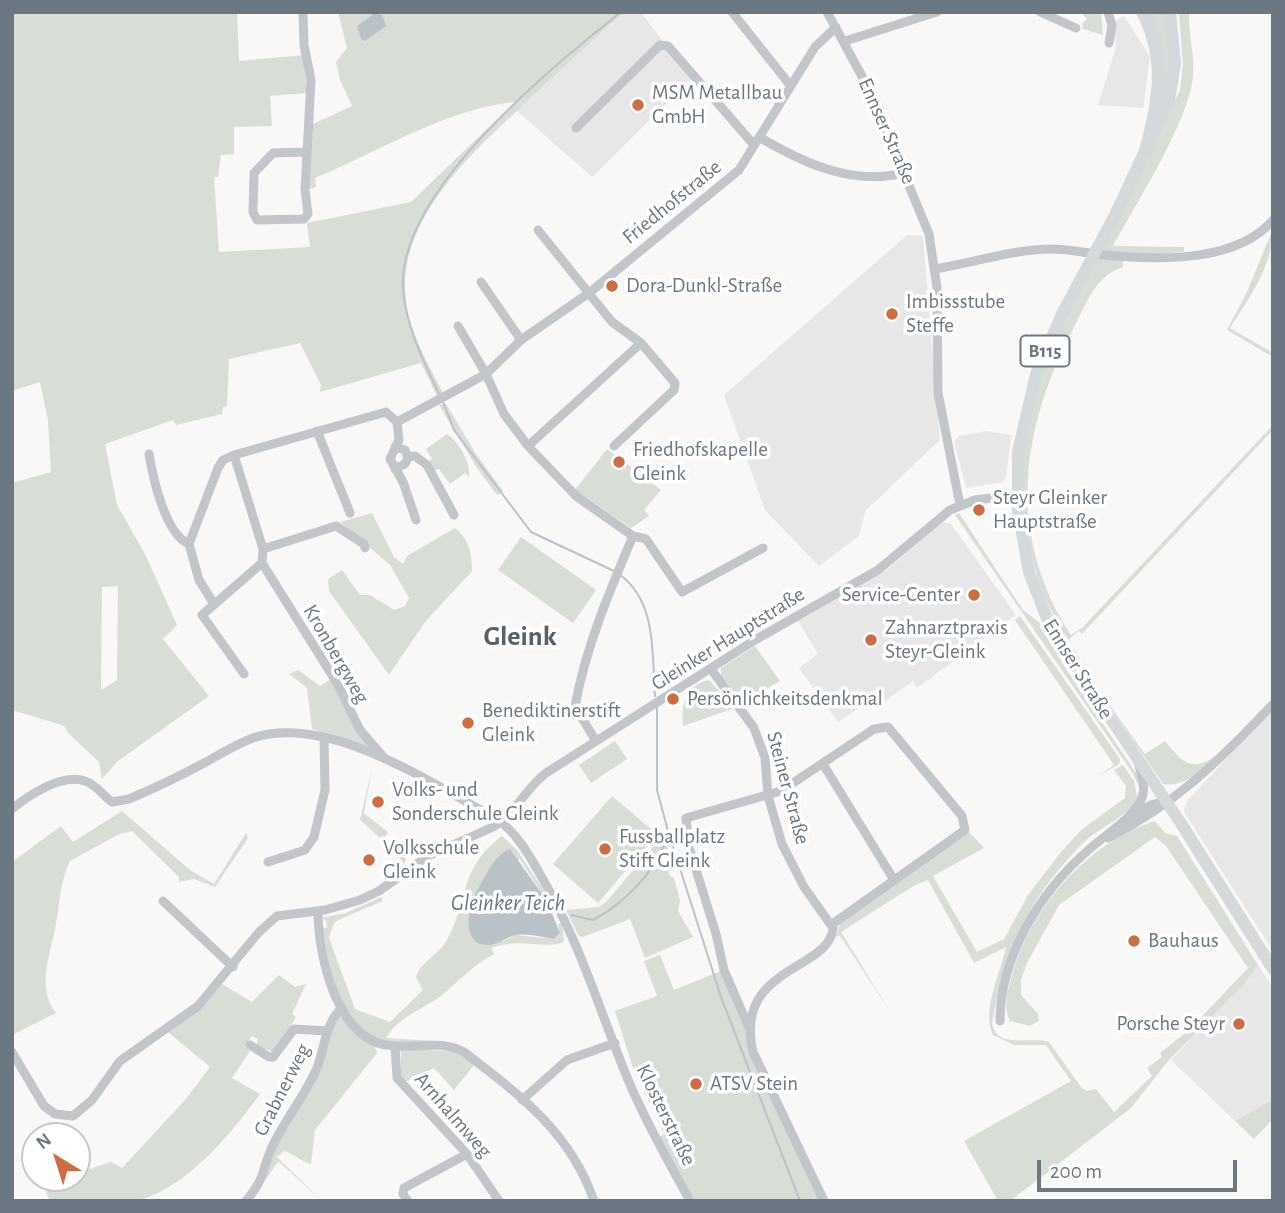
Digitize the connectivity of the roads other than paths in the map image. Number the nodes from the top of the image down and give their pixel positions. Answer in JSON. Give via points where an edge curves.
{"nodes":[{"id":1,"x":303,"y":12,"type":"edge"},
{"id":2,"x":732,"y":12,"type":"edge"},
{"id":3,"x":827,"y":12,"type":"edge"},
{"id":4,"x":937,"y":12,"type":"edge"},
{"id":5,"x":1040,"y":12,"type":"edge"},
{"id":6,"x":1108,"y":12,"type":"edge"},
{"id":7,"x":1143,"y":12,"type":"edge"},
{"id":8,"x":1171,"y":15,"type":"edge"},
{"id":9,"x":909,"y":16,"type":"edge"},
{"id":10,"x":836,"y":27,"type":"junction"},
{"id":11,"x":1076,"y":27,"type":"dead end"},
{"id":12,"x":845,"y":41,"type":"junction"},
{"id":13,"x":1109,"y":43,"type":"dead end"},
{"id":14,"x":790,"y":85,"type":"junction"},
{"id":15,"x":576,"y":128,"type":"dead end"},
{"id":16,"x":757,"y":141,"type":"junction"},
{"id":17,"x":1146,"y":151,"type":"junction"},
{"id":18,"x":306,"y":152,"type":"junction"},
{"id":19,"x":894,"y":175,"type":"dead end"},
{"id":20,"x":1273,"y":220,"type":"edge"},
{"id":21,"x":538,"y":230,"type":"dead end"},
{"id":22,"x":935,"y":269,"type":"junction"},
{"id":23,"x":481,"y":282,"type":"dead end"},
{"id":24,"x":589,"y":293,"type":"junction"},
{"id":25,"x":458,"y":326,"type":"dead end"},
{"id":26,"x":521,"y":340,"type":"junction"},
{"id":27,"x":641,"y":343,"type":"junction"},
{"id":28,"x":486,"y":374,"type":"junction"},
{"id":29,"x":397,"y":422,"type":"junction"},
{"id":30,"x":317,"y":431,"type":"junction"},
{"id":31,"x":528,"y":446,"type":"junction"},
{"id":32,"x":614,"y":446,"type":"dead end"},
{"id":33,"x":395,"y":447,"type":"junction"},
{"id":34,"x":149,"y":454,"type":"dead end"},
{"id":35,"x":234,"y":455,"type":"junction"},
{"id":36,"x":408,"y":457,"type":"junction"},
{"id":37,"x":395,"y":469,"type":"junction"},
{"id":38,"x":1017,"y":495,"type":"junction"},
{"id":39,"x":960,"y":505,"type":"junction"},
{"id":40,"x":350,"y":513,"type":"dead end"},
{"id":41,"x":454,"y":515,"type":"dead end"},
{"id":42,"x":415,"y":520,"type":"dead end"},
{"id":43,"x":633,"y":536,"type":"junction"},
{"id":44,"x":189,"y":544,"type":"junction"},
{"id":45,"x":365,"y":548,"type":"dead end"},
{"id":46,"x":763,"y":548,"type":"dead end"},
{"id":47,"x":263,"y":549,"type":"junction"},
{"id":48,"x":262,"y":563,"type":"junction"},
{"id":49,"x":214,"y":604,"type":"junction"},
{"id":50,"x":711,"y":669,"type":"junction"},
{"id":51,"x":244,"y":674,"type":"dead end"},
{"id":52,"x":1273,"y":704,"type":"edge"},
{"id":53,"x":324,"y":738,"type":"junction"},
{"id":54,"x":596,"y":741,"type":"junction"},
{"id":55,"x":385,"y":759,"type":"junction"},
{"id":56,"x":1138,"y":762,"type":"junction"},
{"id":57,"x":823,"y":764,"type":"junction"},
{"id":58,"x":768,"y":796,"type":"junction"},
{"id":59,"x":1166,"y":801,"type":"junction"},
{"id":60,"x":12,"y":809,"type":"edge"},
{"id":61,"x":502,"y":822,"type":"junction"},
{"id":62,"x":1120,"y":824,"type":"junction"},
{"id":63,"x":1094,"y":845,"type":"junction"},
{"id":64,"x":268,"y":863,"type":"dead end"},
{"id":65,"x":894,"y":880,"type":"junction"},
{"id":66,"x":163,"y":901,"type":"dead end"},
{"id":67,"x":317,"y":911,"type":"junction"},
{"id":68,"x":831,"y":925,"type":"junction"},
{"id":69,"x":233,"y":967,"type":"junction"},
{"id":70,"x":1273,"y":969,"type":"edge"},
{"id":71,"x":756,"y":1002,"type":"junction"},
{"id":72,"x":738,"y":1005,"type":"junction"},
{"id":73,"x":342,"y":1008,"type":"junction"},
{"id":74,"x":1000,"y":1021,"type":"dead end"},
{"id":75,"x":750,"y":1030,"type":"junction"},
{"id":76,"x":328,"y":1031,"type":"junction"},
{"id":77,"x":615,"y":1043,"type":"junction"},
{"id":78,"x":250,"y":1045,"type":"dead end"},
{"id":79,"x":395,"y":1046,"type":"junction"},
{"id":80,"x":12,"y":1052,"type":"edge"},
{"id":81,"x":522,"y":1100,"type":"junction"},
{"id":82,"x":467,"y":1154,"type":"junction"},
{"id":83,"x":246,"y":1201,"type":"edge"},
{"id":84,"x":408,"y":1201,"type":"edge"},
{"id":85,"x":499,"y":1201,"type":"edge"},
{"id":86,"x":594,"y":1201,"type":"edge"},
{"id":87,"x":690,"y":1201,"type":"edge"},
{"id":88,"x":824,"y":1201,"type":"edge"}],
"edges":[{"from":1,"to":18,"type":"street","via":[[311,80]]},
{"from":2,"to":14,"type":"street"},
{"from":3,"to":10,"type":"street","name":"Ennser Straße"},
{"from":4,"to":9,"type":"street"},
{"from":5,"to":11,"type":"street"},
{"from":6,"to":13,"type":"street","via":[[1112,25]]},
{"from":7,"to":17,"type":"highway","via":[[1157,48],[1160,77]]},
{"from":8,"to":17,"type":"main road","name":"Ennser Straße","number":"B115","via":[[1174,50],[1169,100]]},
{"from":9,"to":12,"type":"street"},
{"from":10,"to":12,"type":"street","name":"Ennser Straße"},
{"from":10,"to":14,"type":"street","name":"Friedhofstraße","via":[[815,47]]},
{"from":12,"to":22,"type":"street","name":"Ennser Straße","via":[[917,200]]},
{"from":14,"to":16,"type":"street","name":"Friedhofstraße"},
{"from":15,"to":16,"type":"street","via":[[660,45],[668,46],[736,128]]},
{"from":16,"to":19,"type":"street","via":[[831,172]]},
{"from":16,"to":24,"type":"street","name":"Friedhofstraße","via":[[738,170]]},
{"from":17,"to":38,"type":"main road","name":"Ennser Straße","number":"B115","via":[[1036,374],[1021,434]]},
{"from":18,"to":18,"type":"street","via":[[307,218],[257,219],[253,212],[254,173],[273,153]]},
{"from":20,"to":22,"type":"street","via":[[1256,236],[1225,249],[1154,258],[1035,250]]},
{"from":21,"to":24,"type":"street"},
{"from":22,"to":39,"type":"street","name":"Ennser Straße","via":[[938,393]]},
{"from":23,"to":26,"type":"street"},
{"from":24,"to":26,"type":"street","name":"Friedhofstraße"},
{"from":24,"to":27,"type":"street","via":[[612,322]]},
{"from":25,"to":28,"type":"street"},
{"from":26,"to":28,"type":"street","name":"Friedhofstraße"},
{"from":27,"to":31,"type":"street"},
{"from":27,"to":32,"type":"street","via":[[676,387]]},
{"from":28,"to":29,"type":"street","name":"Friedhofstraße"},
{"from":28,"to":31,"type":"street","via":[[504,414]]},
{"from":29,"to":30,"type":"street","via":[[386,412]]},
{"from":29,"to":33,"type":"street"},
{"from":30,"to":35,"type":"street"},
{"from":30,"to":40,"type":"street"},
{"from":31,"to":43,"type":"street","via":[[576,496]]},
{"from":33,"to":36,"type":"street","via":[[405,450]]},
{"from":33,"to":37,"type":"street","via":[[390,458]]},
{"from":34,"to":44,"type":"street","via":[[174,534]]},
{"from":35,"to":44,"type":"street","via":[[221,461]]},
{"from":35,"to":47,"type":"street"},
{"from":36,"to":37,"type":"street"},
{"from":36,"to":41,"type":"street","via":[[415,456],[427,465]]},
{"from":37,"to":42,"type":"street"},
{"from":38,"to":39,"type":"street","name":"Gleinker Hauptstraße"},
{"from":38,"to":56,"type":"main road","name":"Ennser Straße","number":"B115","via":[[1024,551],[1045,617]]},
{"from":39,"to":50,"type":"street","name":"Gleinker Hauptstraße","via":[[878,570]]},
{"from":43,"to":46,"type":"street","via":[[646,539],[682,592]]},
{"from":43,"to":54,"type":"street","via":[[595,635],[575,707]]},
{"from":44,"to":49,"type":"street","via":[[197,573]]},
{"from":45,"to":47,"type":"street","via":[[335,526]]},
{"from":47,"to":48,"type":"street"},
{"from":48,"to":49,"type":"street"},
{"from":48,"to":55,"type":"street","name":"Kronbergweg","via":[[337,683],[360,730]]},
{"from":49,"to":51,"type":"street","via":[[202,615]]},
{"from":50,"to":54,"type":"street","name":"Gleinker Hauptstraße"},
{"from":50,"to":58,"type":"street","name":"Steiner Straße","via":[[757,735],[765,758]]},
{"from":52,"to":59,"type":"street","via":[[1215,766]]},
{"from":53,"to":55,"type":"street"},
{"from":53,"to":60,"type":"street","via":[[287,732],[252,738],[118,802],[79,780],[43,789]]},
{"from":53,"to":64,"type":"street","via":[[326,790],[314,838],[305,850]]},
{"from":54,"to":61,"type":"street","name":"Gleinker Hauptstraße","via":[[532,783]]},
{"from":55,"to":61,"type":"street"},
{"from":56,"to":59,"type":"main road","name":"Ennser Straße","number":"B115"},
{"from":56,"to":62,"type":"street","via":[[1144,793]]},
{"from":57,"to":58,"type":"street"},
{"from":57,"to":65,"type":"street"},
{"from":57,"to":65,"type":"street","via":[[874,729],[888,727],[962,816],[966,826],[962,833]]},
{"from":58,"to":68,"type":"street","name":"Steiner Straße","via":[[788,859]]},
{"from":58,"to":72,"type":"street","via":[[688,816],[685,822],[724,970]]},
{"from":59,"to":62,"type":"street","via":[[1148,806]]},
{"from":59,"to":63,"type":"street","via":[[1153,814]]},
{"from":59,"to":70,"type":"main road","name":"Ennser Straße","number":"B115"},
{"from":61,"to":67,"type":"street","via":[[428,856],[369,896]]},
{"from":61,"to":77,"type":"street","name":"Klosterstraße","via":[[528,855],[560,910]]},
{"from":62,"to":63,"type":"street"},
{"from":63,"to":74,"type":"street","via":[[1055,885],[1027,927],[1009,970]]},
{"from":65,"to":68,"type":"street"},
{"from":66,"to":69,"type":"street"},
{"from":67,"to":69,"type":"street","via":[[278,916],[259,932]]},
{"from":67,"to":73,"type":"street","via":[[320,950]]},
{"from":68,"to":71,"type":"street","via":[[830,940],[772,983]]},
{"from":69,"to":80,"type":"street","via":[[192,1011],[115,1066],[92,1100],[73,1116],[55,1114],[44,1106]]},
{"from":71,"to":72,"type":"street"},
{"from":71,"to":75,"type":"street"},
{"from":72,"to":75,"type":"street"},
{"from":73,"to":76,"type":"street","name":"Grabnerweg"},
{"from":73,"to":79,"type":"street","via":[[370,1039]]},
{"from":75,"to":88,"type":"street","via":[[753,1052]]},
{"from":76,"to":78,"type":"street","name":"Grabnerweg","via":[[294,1029],[274,1057]]},
{"from":76,"to":83,"type":"street","name":"Grabnerweg","via":[[310,1083],[274,1143],[264,1178]]},
{"from":77,"to":81,"type":"street","via":[[567,1060]]},
{"from":77,"to":87,"type":"street","name":"Klosterstraße","via":[[639,1106]]},
{"from":79,"to":81,"type":"street","via":[[459,1049]]},
{"from":79,"to":82,"type":"street","name":"Arnhalmweg","via":[[397,1078]]},
{"from":81,"to":86,"type":"street","via":[[565,1142],[582,1168]]},
{"from":82,"to":84,"type":"street","via":[[404,1188]]},
{"from":82,"to":85,"type":"street","name":"Arnhalmweg"}]}
